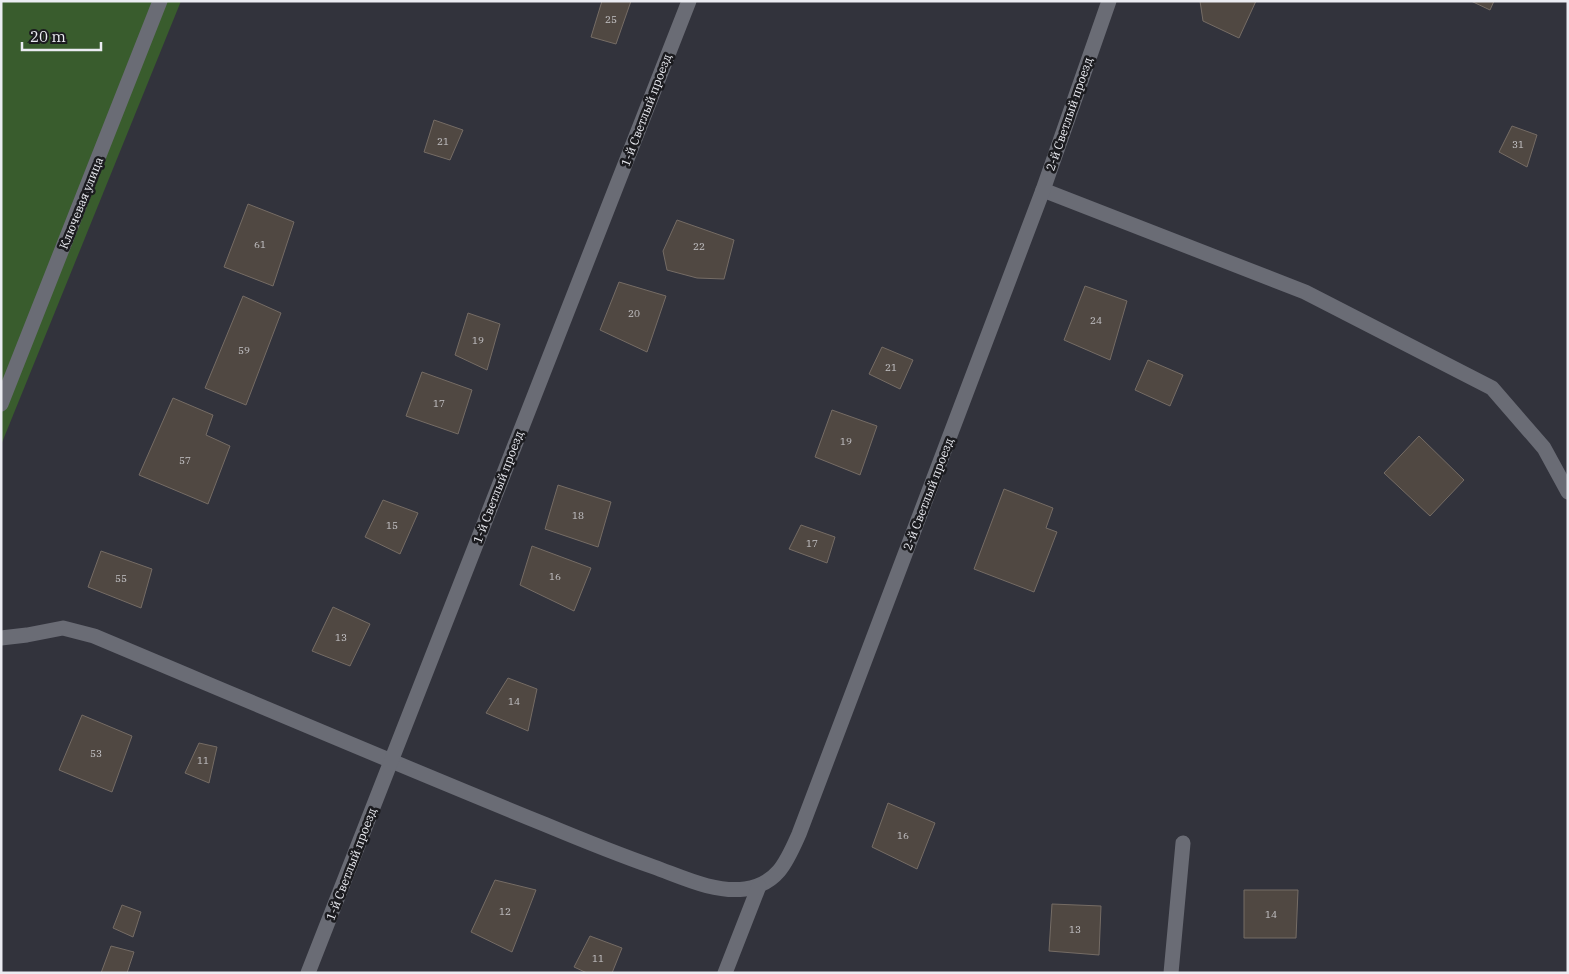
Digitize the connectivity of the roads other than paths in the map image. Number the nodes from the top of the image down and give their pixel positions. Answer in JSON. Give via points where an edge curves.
{"nodes":[{"id":1,"x":160,"y":1,"type":"edge"},
{"id":2,"x":689,"y":1,"type":"edge"},
{"id":3,"x":1109,"y":1,"type":"edge"},
{"id":4,"x":1043,"y":190,"type":"junction"},
{"id":5,"x":1,"y":404,"type":"edge"},
{"id":6,"x":1568,"y":492,"type":"edge"},
{"id":7,"x":1,"y":638,"type":"edge"},
{"id":8,"x":391,"y":761,"type":"junction"},
{"id":9,"x":1183,"y":843,"type":"dead end"},
{"id":10,"x":759,"y":886,"type":"junction"},
{"id":11,"x":308,"y":973,"type":"edge"},
{"id":12,"x":725,"y":973,"type":"edge"},
{"id":13,"x":1171,"y":973,"type":"edge"}],
"edges":[{"from":1,"to":5,"type":"street","name":"Ключевая улица"},
{"from":2,"to":8,"type":"street","name":"1-й Светлый проезд"},
{"from":3,"to":4,"type":"street","name":"2-й Светлый проезд"},
{"from":4,"to":6,"type":"street","via":[[1305,292],[1492,388],[1544,448]]},
{"from":4,"to":10,"type":"street","name":"2-й Светлый проезд","via":[[800,834],[775,877]]},
{"from":7,"to":8,"type":"street","via":[[63,628],[94,636]]},
{"from":8,"to":10,"type":"street","via":[[606,850],[676,875],[714,887],[744,889]]},
{"from":8,"to":11,"type":"street","name":"1-й Светлый проезд"},
{"from":9,"to":13,"type":"street"},
{"from":10,"to":12,"type":"street"}]}
